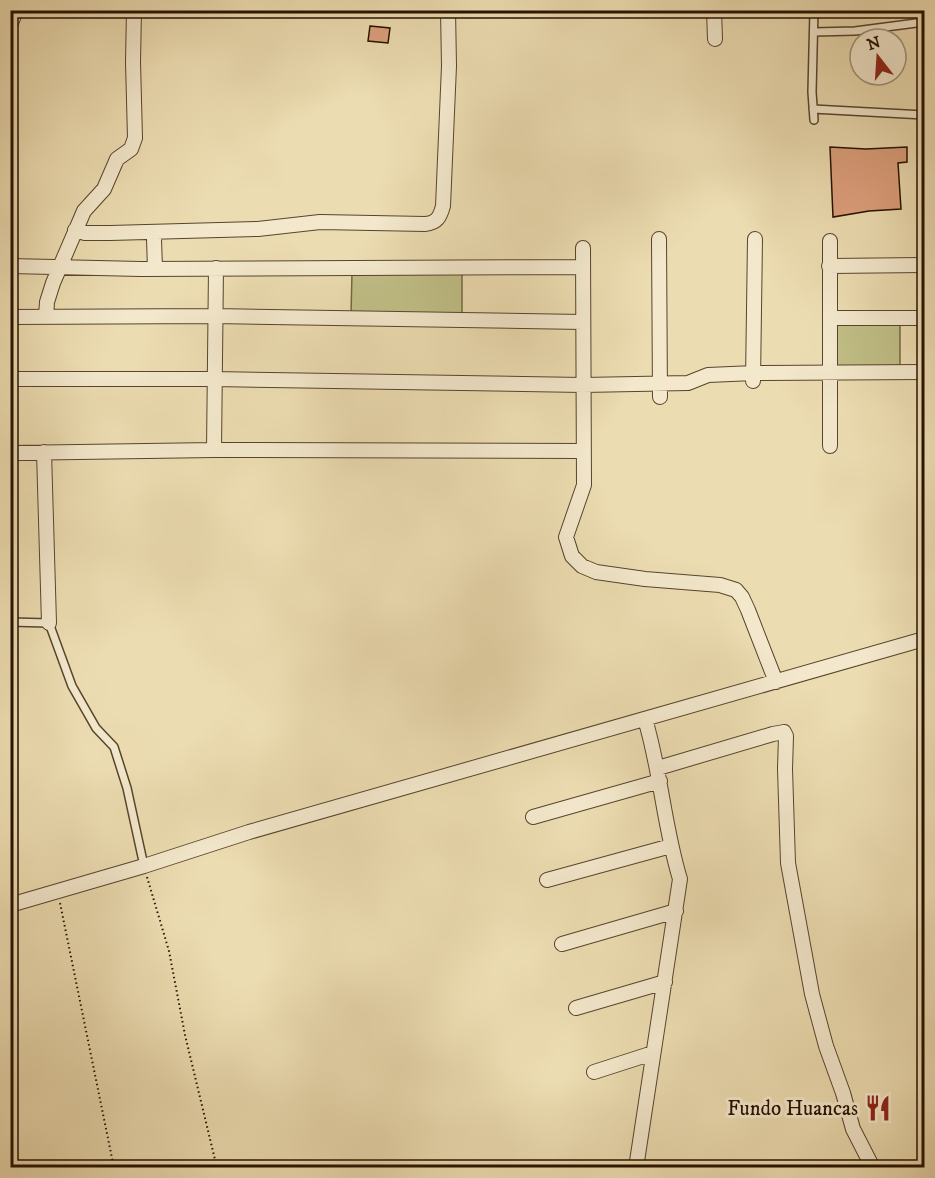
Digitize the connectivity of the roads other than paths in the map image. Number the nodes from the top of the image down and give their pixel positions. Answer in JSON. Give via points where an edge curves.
{"nodes":[{"id":1,"x":16,"y":10,"type":"edge"},
{"id":2,"x":134,"y":10,"type":"edge"},
{"id":3,"x":448,"y":10,"type":"edge"},
{"id":4,"x":714,"y":10,"type":"edge"},
{"id":5,"x":814,"y":10,"type":"edge"},
{"id":6,"x":924,"y":22,"type":"edge"},
{"id":7,"x":10,"y":26,"type":"edge"},
{"id":8,"x":814,"y":32,"type":"junction"},
{"id":9,"x":715,"y":39,"type":"dead end"},
{"id":10,"x":813,"y":109,"type":"junction"},
{"id":11,"x":924,"y":115,"type":"edge"},
{"id":12,"x":814,"y":120,"type":"dead end"},
{"id":13,"x":75,"y":230,"type":"junction"},
{"id":14,"x":154,"y":239,"type":"dead end"},
{"id":15,"x":659,"y":239,"type":"dead end"},
{"id":16,"x":754,"y":239,"type":"dead end"},
{"id":17,"x":830,"y":241,"type":"dead end"},
{"id":18,"x":583,"y":248,"type":"dead end"},
{"id":19,"x":924,"y":265,"type":"edge"},
{"id":20,"x":10,"y":266,"type":"edge"},
{"id":21,"x":829,"y":266,"type":"junction"},
{"id":22,"x":61,"y":267,"type":"junction"},
{"id":23,"x":583,"y":267,"type":"junction"},
{"id":24,"x":216,"y":268,"type":"junction"},
{"id":25,"x":155,"y":269,"type":"junction"},
{"id":26,"x":46,"y":316,"type":"junction"},
{"id":27,"x":215,"y":316,"type":"junction"},
{"id":28,"x":10,"y":317,"type":"edge"},
{"id":29,"x":830,"y":318,"type":"junction"},
{"id":30,"x":924,"y":318,"type":"edge"},
{"id":31,"x":583,"y":322,"type":"junction"},
{"id":32,"x":924,"y":372,"type":"edge"},
{"id":33,"x":830,"y":373,"type":"junction"},
{"id":34,"x":753,"y":377,"type":"junction"},
{"id":35,"x":10,"y":379,"type":"edge"},
{"id":36,"x":214,"y":379,"type":"junction"},
{"id":37,"x":583,"y":385,"type":"junction"},
{"id":38,"x":660,"y":390,"type":"junction"},
{"id":39,"x":830,"y":446,"type":"dead end"},
{"id":40,"x":214,"y":450,"type":"junction"},
{"id":41,"x":583,"y":451,"type":"junction"},
{"id":42,"x":44,"y":452,"type":"junction"},
{"id":43,"x":10,"y":453,"type":"edge"},
{"id":44,"x":10,"y":622,"type":"edge"},
{"id":45,"x":49,"y":623,"type":"junction"},
{"id":46,"x":924,"y":639,"type":"edge"},
{"id":47,"x":776,"y":682,"type":"junction"},
{"id":48,"x":645,"y":719,"type":"junction"},
{"id":49,"x":659,"y":775,"type":"junction"},
{"id":50,"x":533,"y":817,"type":"dead end"},
{"id":51,"x":671,"y":846,"type":"junction"},
{"id":52,"x":144,"y":866,"type":"junction"},
{"id":53,"x":547,"y":880,"type":"dead end"},
{"id":54,"x":10,"y":905,"type":"edge"},
{"id":55,"x":676,"y":911,"type":"junction"},
{"id":56,"x":562,"y":944,"type":"dead end"},
{"id":57,"x":665,"y":981,"type":"junction"},
{"id":58,"x":576,"y":1008,"type":"dead end"},
{"id":59,"x":653,"y":1053,"type":"junction"},
{"id":60,"x":594,"y":1072,"type":"dead end"},
{"id":61,"x":636,"y":1167,"type":"edge"},
{"id":62,"x":873,"y":1167,"type":"edge"}],
"edges":[{"from":1,"to":7,"type":"street"},
{"from":2,"to":13,"type":"street","via":[[135,138],[131,148],[117,159],[104,189],[84,211]]},
{"from":3,"to":13,"type":"street","via":[[443,206],[436,221],[320,222],[258,229],[110,233]]},
{"from":4,"to":9,"type":"street"},
{"from":5,"to":8,"type":"lane"},
{"from":6,"to":8,"type":"lane"},
{"from":8,"to":10,"type":"lane"},
{"from":10,"to":11,"type":"lane"},
{"from":10,"to":12,"type":"lane"},
{"from":13,"to":22,"type":"street"},
{"from":14,"to":25,"type":"street"},
{"from":15,"to":38,"type":"street"},
{"from":16,"to":34,"type":"street"},
{"from":17,"to":21,"type":"street"},
{"from":18,"to":23,"type":"street"},
{"from":19,"to":21,"type":"street"},
{"from":20,"to":22,"type":"street"},
{"from":21,"to":29,"type":"street"},
{"from":22,"to":25,"type":"street"},
{"from":22,"to":26,"type":"street","via":[[47,302]]},
{"from":23,"to":24,"type":"street"},
{"from":23,"to":31,"type":"street"},
{"from":24,"to":25,"type":"street"},
{"from":24,"to":27,"type":"street"},
{"from":26,"to":27,"type":"street"},
{"from":26,"to":28,"type":"street"},
{"from":27,"to":31,"type":"street"},
{"from":27,"to":36,"type":"street"},
{"from":29,"to":30,"type":"street"},
{"from":29,"to":33,"type":"street"},
{"from":31,"to":37,"type":"street"},
{"from":32,"to":33,"type":"street"},
{"from":33,"to":34,"type":"street"},
{"from":33,"to":39,"type":"street"},
{"from":34,"to":38,"type":"street","via":[[712,375]]},
{"from":35,"to":36,"type":"street"},
{"from":36,"to":37,"type":"street"},
{"from":36,"to":40,"type":"street"},
{"from":37,"to":38,"type":"street"},
{"from":37,"to":41,"type":"street"},
{"from":40,"to":41,"type":"street"},
{"from":40,"to":42,"type":"street"},
{"from":41,"to":47,"type":"street","via":[[584,484],[566,537],[572,556],[596,572],[736,590]]},
{"from":42,"to":43,"type":"street"},
{"from":42,"to":45,"type":"street"},
{"from":44,"to":45,"type":"lane"},
{"from":45,"to":52,"type":"lane","via":[[72,686],[96,728],[114,747]]},
{"from":46,"to":47,"type":"street"},
{"from":47,"to":48,"type":"street"},
{"from":48,"to":49,"type":"street"},
{"from":48,"to":52,"type":"street","via":[[249,832]]},
{"from":49,"to":50,"type":"street"},
{"from":49,"to":51,"type":"street"},
{"from":49,"to":62,"type":"street","via":[[784,732],[788,863],[812,994],[853,1129]]},
{"from":51,"to":53,"type":"street"},
{"from":51,"to":55,"type":"street","via":[[680,879]]},
{"from":52,"to":54,"type":"street"},
{"from":55,"to":56,"type":"street"},
{"from":55,"to":57,"type":"street"},
{"from":57,"to":58,"type":"street"},
{"from":57,"to":59,"type":"street"},
{"from":59,"to":60,"type":"street"},
{"from":59,"to":61,"type":"street"}]}
